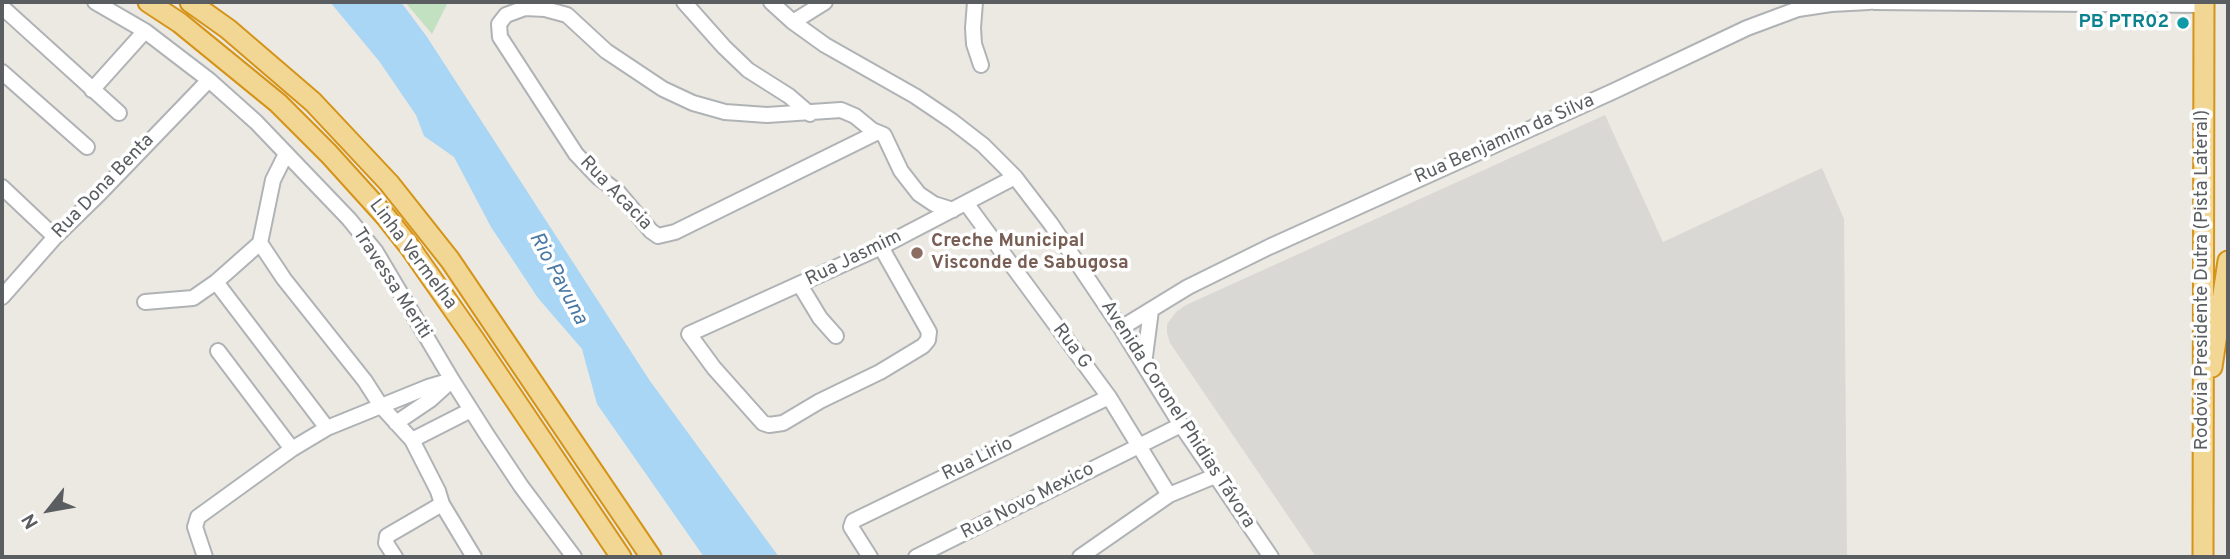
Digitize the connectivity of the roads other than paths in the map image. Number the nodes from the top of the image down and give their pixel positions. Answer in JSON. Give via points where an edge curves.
{"nodes":[{"id":1,"x":95,"y":2,"type":"edge"},
{"id":2,"x":148,"y":2,"type":"edge"},
{"id":3,"x":190,"y":2,"type":"edge"},
{"id":4,"x":575,"y":2,"type":"edge"},
{"id":5,"x":684,"y":2,"type":"edge"},
{"id":6,"x":771,"y":2,"type":"edge"},
{"id":7,"x":825,"y":2,"type":"edge"},
{"id":8,"x":975,"y":2,"type":"edge"},
{"id":9,"x":1872,"y":2,"type":"edge"},
{"id":10,"x":2204,"y":4,"type":"edge"},
{"id":11,"x":525,"y":5,"type":"edge"},
{"id":12,"x":2,"y":7,"type":"edge"},
{"id":13,"x":567,"y":15,"type":"junction"},
{"id":14,"x":793,"y":22,"type":"junction"},
{"id":15,"x":145,"y":31,"type":"junction"},
{"id":16,"x":981,"y":65,"type":"dead end"},
{"id":17,"x":2,"y":72,"type":"edge"},
{"id":18,"x":209,"y":80,"type":"junction"},
{"id":19,"x":92,"y":90,"type":"junction"},
{"id":20,"x":118,"y":113,"type":"dead end"},
{"id":21,"x":810,"y":114,"type":"junction"},
{"id":22,"x":876,"y":133,"type":"junction"},
{"id":23,"x":87,"y":147,"type":"dead end"},
{"id":24,"x":286,"y":155,"type":"junction"},
{"id":25,"x":1015,"y":177,"type":"junction"},
{"id":26,"x":2,"y":187,"type":"edge"},
{"id":27,"x":959,"y":207,"type":"junction"},
{"id":28,"x":55,"y":237,"type":"junction"},
{"id":29,"x":260,"y":243,"type":"junction"},
{"id":30,"x":881,"y":247,"type":"junction"},
{"id":31,"x":2228,"y":261,"type":"edge"},
{"id":32,"x":216,"y":282,"type":"junction"},
{"id":33,"x":800,"y":285,"type":"junction"},
{"id":34,"x":4,"y":289,"type":"edge"},
{"id":35,"x":145,"y":302,"type":"dead end"},
{"id":36,"x":1151,"y":310,"type":"junction"},
{"id":37,"x":1121,"y":328,"type":"junction"},
{"id":38,"x":836,"y":336,"type":"dead end"},
{"id":39,"x":218,"y":351,"type":"dead end"},
{"id":40,"x":1144,"y":364,"type":"junction"},
{"id":41,"x":452,"y":380,"type":"junction"},
{"id":42,"x":1109,"y":397,"type":"junction"},
{"id":43,"x":381,"y":406,"type":"junction"},
{"id":44,"x":471,"y":410,"type":"junction"},
{"id":45,"x":396,"y":423,"type":"junction"},
{"id":46,"x":1181,"y":425,"type":"junction"},
{"id":47,"x":327,"y":428,"type":"junction"},
{"id":48,"x":2202,"y":436,"type":"junction"},
{"id":49,"x":412,"y":440,"type":"junction"},
{"id":50,"x":1139,"y":445,"type":"junction"},
{"id":51,"x":292,"y":449,"type":"junction"},
{"id":52,"x":1215,"y":477,"type":"junction"},
{"id":53,"x":1169,"y":495,"type":"junction"},
{"id":54,"x":442,"y":504,"type":"junction"},
{"id":55,"x":205,"y":557,"type":"edge"},
{"id":56,"x":395,"y":557,"type":"edge"},
{"id":57,"x":474,"y":557,"type":"edge"},
{"id":58,"x":574,"y":557,"type":"edge"},
{"id":59,"x":621,"y":557,"type":"edge"},
{"id":60,"x":651,"y":557,"type":"edge"},
{"id":61,"x":870,"y":557,"type":"edge"},
{"id":62,"x":916,"y":557,"type":"edge"},
{"id":63,"x":1080,"y":557,"type":"edge"},
{"id":64,"x":1271,"y":557,"type":"edge"},
{"id":65,"x":2203,"y":557,"type":"edge"}],
"edges":[{"from":1,"to":15,"type":"street","name":"Travessa Meriti"},
{"from":2,"to":59,"type":"highway","name":"Linha Vermelha","via":[[278,103],[386,217]]},
{"from":3,"to":60,"type":"highway","name":"Linha Vermelha","via":[[303,93],[389,183],[450,260]]},
{"from":4,"to":13,"type":"street"},
{"from":5,"to":21,"type":"street","via":[[748,70]]},
{"from":6,"to":14,"type":"street","name":"Avenida Coronel Phidias Távora"},
{"from":7,"to":14,"type":"street"},
{"from":8,"to":16,"type":"street","via":[[974,44]]},
{"from":9,"to":10,"type":"street","name":"Rua Benjamim da Silva"},
{"from":9,"to":36,"type":"street","name":"Rua Benjamim da Silva","via":[[1798,9],[1746,28],[1269,247]]},
{"from":10,"to":48,"type":"highway","name":"Rodovia Presidente Dutra (Pista Lateral)"},
{"from":11,"to":13,"type":"street"},
{"from":11,"to":22,"type":"street","name":"Rua Acacia","via":[[506,15],[499,24],[500,37],[576,154],[630,203],[658,236],[675,232]]},
{"from":12,"to":19,"type":"street"},
{"from":13,"to":21,"type":"street","via":[[606,51],[693,103],[725,112]]},
{"from":14,"to":25,"type":"street","name":"Avenida Coronel Phidias Távora","via":[[952,121]]},
{"from":15,"to":18,"type":"street","name":"Travessa Meriti"},
{"from":15,"to":19,"type":"street"},
{"from":17,"to":23,"type":"street"},
{"from":18,"to":24,"type":"street","name":"Travessa Meriti"},
{"from":18,"to":28,"type":"street","name":"Rua Dona Benta"},
{"from":19,"to":20,"type":"street"},
{"from":21,"to":22,"type":"street","via":[[841,110]]},
{"from":22,"to":27,"type":"street","via":[[884,135],[901,171],[919,194],[934,204]]},
{"from":24,"to":29,"type":"street","via":[[273,180]]},
{"from":24,"to":41,"type":"street","name":"Travessa Meriti","via":[[376,252]]},
{"from":25,"to":27,"type":"street","name":"Rua Jasmim"},
{"from":25,"to":37,"type":"street","name":"Avenida Coronel Phidias Távora"},
{"from":26,"to":28,"type":"street"},
{"from":27,"to":30,"type":"street","name":"Rua Jasmim"},
{"from":27,"to":42,"type":"street","name":"Rua G"},
{"from":28,"to":34,"type":"street","name":"Rua Dona Benta"},
{"from":29,"to":32,"type":"street"},
{"from":29,"to":43,"type":"street"},
{"from":30,"to":33,"type":"street","name":"Rua Jasmim"},
{"from":30,"to":33,"type":"street","name":"Rua Jasmim","via":[[929,332],[928,340],[880,372],[783,423],[769,425],[757,418],[689,334]]},
{"from":31,"to":48,"type":"highway"},
{"from":32,"to":35,"type":"street","via":[[192,298]]},
{"from":32,"to":47,"type":"street"},
{"from":33,"to":38,"type":"street"},
{"from":36,"to":37,"type":"street","name":"Rua Benjamim da Silva"},
{"from":36,"to":40,"type":"street"},
{"from":37,"to":40,"type":"street","name":"Avenida Coronel Phidias Távora"},
{"from":39,"to":51,"type":"street"},
{"from":40,"to":46,"type":"street","name":"Avenida Coronel Phidias Távora"},
{"from":41,"to":43,"type":"street"},
{"from":41,"to":44,"type":"street","name":"Travessa Meriti"},
{"from":41,"to":45,"type":"street"},
{"from":42,"to":50,"type":"street","name":"Rua G"},
{"from":42,"to":61,"type":"street","name":"Rua Lirio","via":[[853,521],[851,527]]},
{"from":43,"to":45,"type":"street"},
{"from":43,"to":47,"type":"street"},
{"from":44,"to":49,"type":"street"},
{"from":44,"to":58,"type":"street","name":"Travessa Meriti"},
{"from":45,"to":49,"type":"street"},
{"from":46,"to":50,"type":"street"},
{"from":46,"to":52,"type":"street","name":"Avenida Coronel Phidias Távora"},
{"from":47,"to":51,"type":"street"},
{"from":48,"to":65,"type":"highway","name":"Rodovia Presidente Dutra (Pista Lateral)"},
{"from":49,"to":54,"type":"street"},
{"from":50,"to":53,"type":"street","name":"Rua G"},
{"from":50,"to":62,"type":"street","name":"Rua Novo Mexico"},
{"from":51,"to":55,"type":"street","via":[[198,517],[195,527]]},
{"from":52,"to":53,"type":"street"},
{"from":52,"to":64,"type":"street","name":"Avenida Coronel Phidias Távora"},
{"from":53,"to":63,"type":"street"},
{"from":54,"to":56,"type":"street","via":[[387,536]]},
{"from":54,"to":57,"type":"street"}]}
